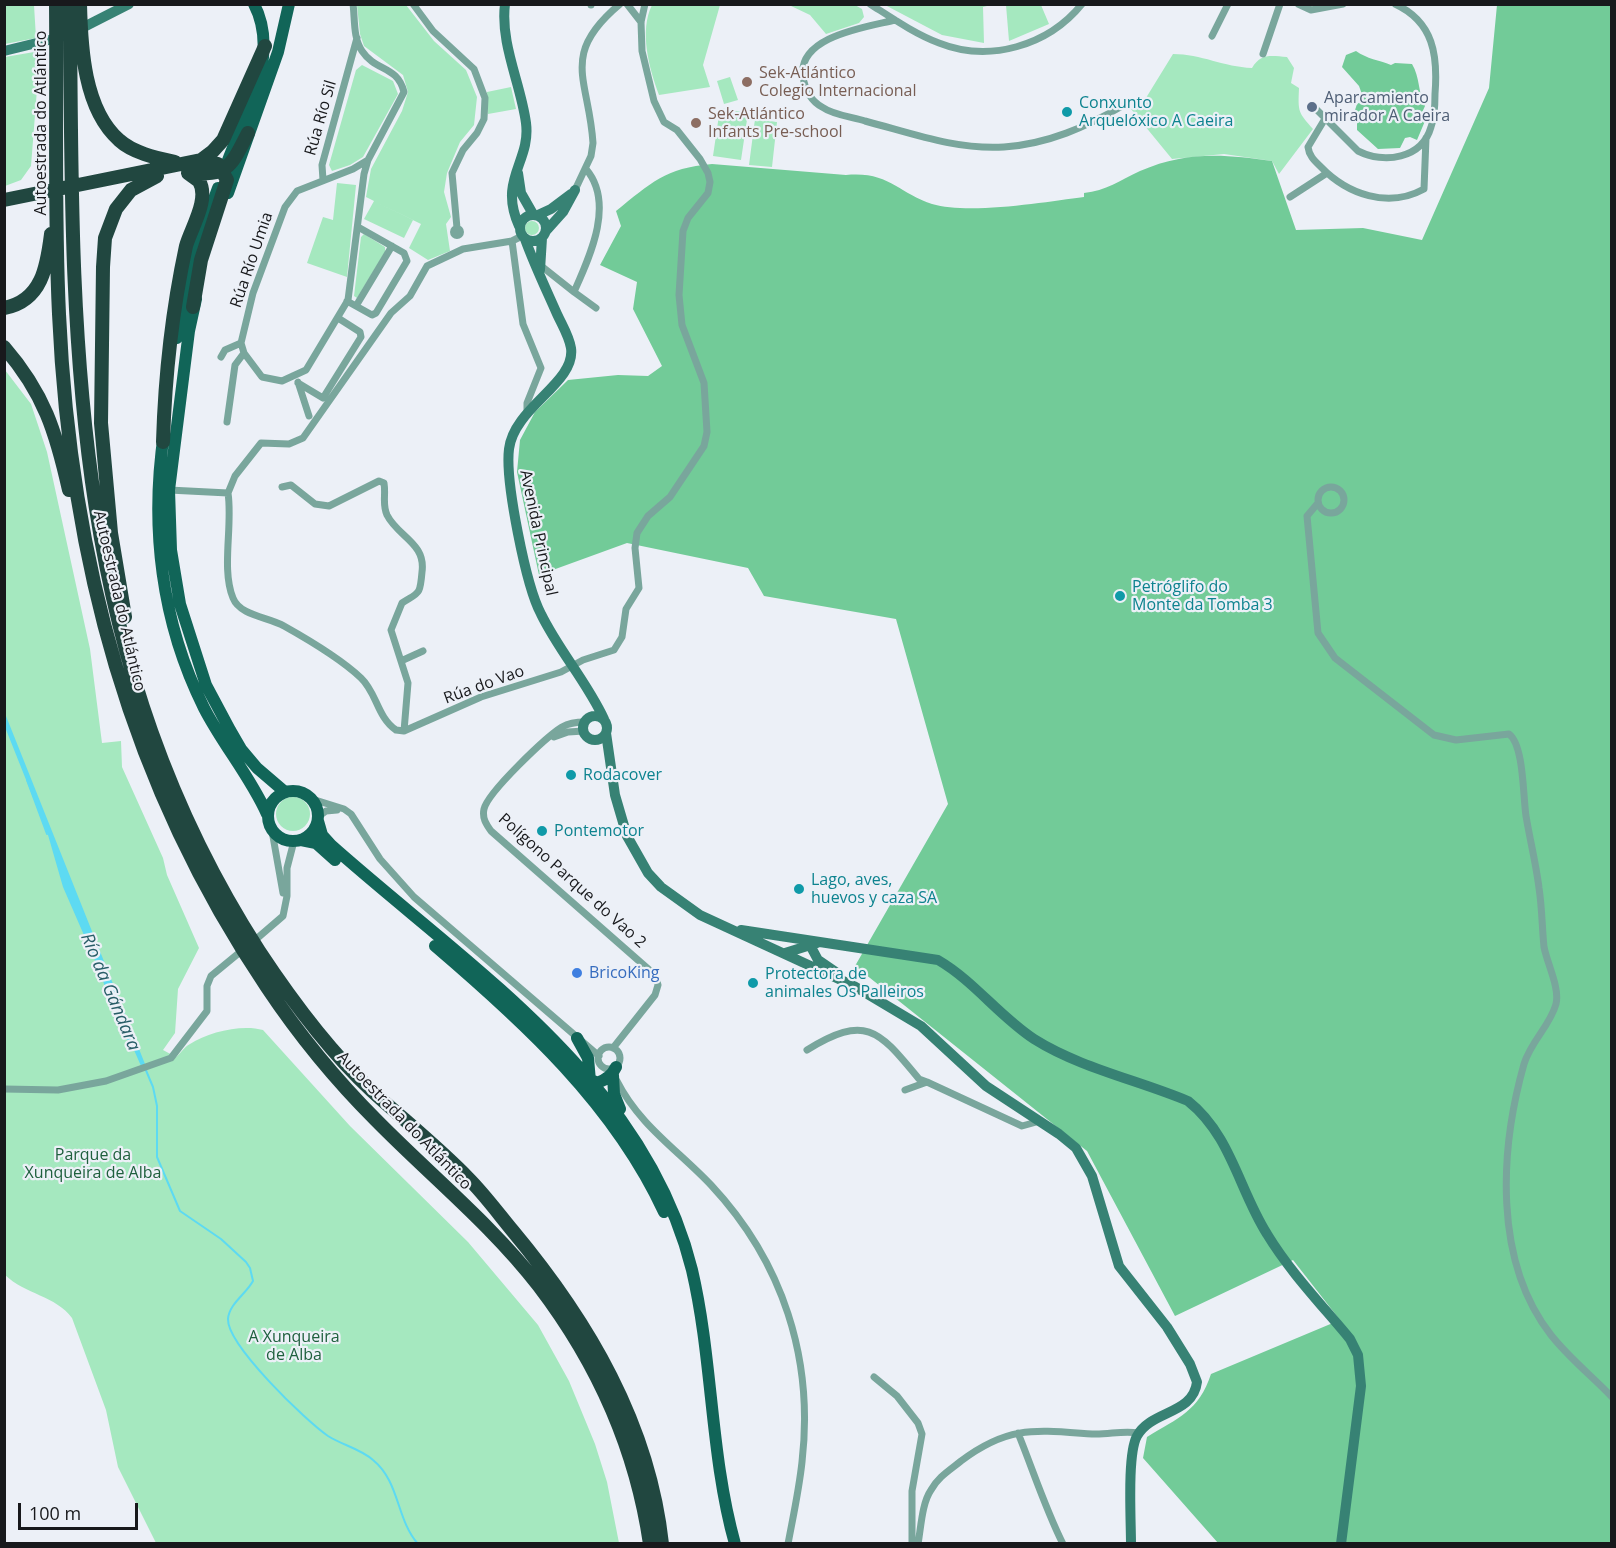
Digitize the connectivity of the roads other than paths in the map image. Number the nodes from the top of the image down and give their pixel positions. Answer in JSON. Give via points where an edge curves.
{"nodes":[{"id":1,"x":56,"y":4,"type":"edge"},
{"id":2,"x":70,"y":4,"type":"edge"},
{"id":3,"x":80,"y":4,"type":"edge"},
{"id":4,"x":129,"y":4,"type":"edge"},
{"id":5,"x":254,"y":4,"type":"edge"},
{"id":6,"x":289,"y":4,"type":"edge"},
{"id":7,"x":353,"y":4,"type":"edge"},
{"id":8,"x":413,"y":4,"type":"edge"},
{"id":9,"x":505,"y":4,"type":"edge"},
{"id":10,"x":620,"y":4,"type":"edge"},
{"id":11,"x":627,"y":4,"type":"edge"},
{"id":12,"x":645,"y":4,"type":"edge"},
{"id":13,"x":870,"y":4,"type":"edge"},
{"id":14,"x":1082,"y":4,"type":"edge"},
{"id":15,"x":1228,"y":4,"type":"edge"},
{"id":16,"x":1280,"y":4,"type":"edge"},
{"id":17,"x":1298,"y":4,"type":"edge"},
{"id":18,"x":1343,"y":4,"type":"edge"},
{"id":19,"x":1395,"y":4,"type":"edge"},
{"id":20,"x":895,"y":20,"type":"junction"},
{"id":21,"x":640,"y":22,"type":"junction"},
{"id":22,"x":1212,"y":36,"type":"dead end"},
{"id":23,"x":357,"y":38,"type":"junction"},
{"id":24,"x":265,"y":46,"type":"junction"},
{"id":25,"x":4,"y":51,"type":"edge"},
{"id":26,"x":1263,"y":54,"type":"dead end"},
{"id":27,"x":368,"y":58,"type":"junction"},
{"id":28,"x":351,"y":64,"type":"junction"},
{"id":29,"x":57,"y":94,"type":"junction"},
{"id":30,"x":1124,"y":105,"type":"dead end"},
{"id":31,"x":1313,"y":106,"type":"dead end"},
{"id":32,"x":1326,"y":117,"type":"junction"},
{"id":33,"x":248,"y":133,"type":"junction"},
{"id":34,"x":1426,"y":138,"type":"junction"},
{"id":35,"x":201,"y":159,"type":"junction"},
{"id":36,"x":368,"y":160,"type":"junction"},
{"id":37,"x":517,"y":165,"type":"junction"},
{"id":38,"x":186,"y":168,"type":"junction"},
{"id":39,"x":586,"y":169,"type":"junction"},
{"id":40,"x":223,"y":170,"type":"junction"},
{"id":41,"x":1327,"y":173,"type":"junction"},
{"id":42,"x":158,"y":176,"type":"junction"},
{"id":43,"x":323,"y":180,"type":"junction"},
{"id":44,"x":96,"y":184,"type":"junction"},
{"id":45,"x":575,"y":190,"type":"junction"},
{"id":46,"x":1290,"y":197,"type":"dead end"},
{"id":47,"x":22,"y":199,"type":"junction"},
{"id":48,"x":4,"y":200,"type":"edge"},
{"id":49,"x":4,"y":208,"type":"edge"},
{"id":50,"x":535,"y":215,"type":"junction"},
{"id":51,"x":358,"y":227,"type":"junction"},
{"id":52,"x":457,"y":228,"type":"dead end"},
{"id":53,"x":522,"y":233,"type":"junction"},
{"id":54,"x":544,"y":234,"type":"junction"},
{"id":55,"x":512,"y":241,"type":"junction"},
{"id":56,"x":392,"y":246,"type":"junction"},
{"id":57,"x":539,"y":264,"type":"junction"},
{"id":58,"x":541,"y":276,"type":"junction"},
{"id":59,"x":574,"y":292,"type":"junction"},
{"id":60,"x":347,"y":301,"type":"junction"},
{"id":61,"x":357,"y":306,"type":"junction"},
{"id":62,"x":194,"y":307,"type":"junction"},
{"id":63,"x":4,"y":308,"type":"edge"},
{"id":64,"x":596,"y":308,"type":"dead end"},
{"id":65,"x":338,"y":318,"type":"junction"},
{"id":66,"x":242,"y":343,"type":"junction"},
{"id":67,"x":4,"y":347,"type":"edge"},
{"id":68,"x":244,"y":354,"type":"junction"},
{"id":69,"x":221,"y":357,"type":"dead end"},
{"id":70,"x":297,"y":380,"type":"junction"},
{"id":71,"x":527,"y":412,"type":"junction"},
{"id":72,"x":309,"y":416,"type":"dead end"},
{"id":73,"x":227,"y":422,"type":"dead end"},
{"id":74,"x":163,"y":442,"type":"junction"},
{"id":75,"x":282,"y":487,"type":"dead end"},
{"id":76,"x":170,"y":490,"type":"junction"},
{"id":77,"x":228,"y":493,"type":"junction"},
{"id":78,"x":1318,"y":503,"type":"dead end"},
{"id":79,"x":423,"y":651,"type":"dead end"},
{"id":80,"x":112,"y":661,"type":"junction"},
{"id":81,"x":401,"y":661,"type":"junction"},
{"id":82,"x":573,"y":666,"type":"junction"},
{"id":83,"x":140,"y":702,"type":"junction"},
{"id":84,"x":592,"y":722,"type":"junction"},
{"id":85,"x":404,"y":731,"type":"junction"},
{"id":86,"x":602,"y":736,"type":"junction"},
{"id":87,"x":285,"y":792,"type":"junction"},
{"id":88,"x":312,"y":799,"type":"junction"},
{"id":89,"x":348,"y":812,"type":"junction"},
{"id":90,"x":267,"y":814,"type":"junction"},
{"id":91,"x":318,"y":819,"type":"junction"},
{"id":92,"x":272,"y":831,"type":"junction"},
{"id":93,"x":297,"y":841,"type":"junction"},
{"id":94,"x":390,"y":907,"type":"junction"},
{"id":95,"x":285,"y":908,"type":"junction"},
{"id":96,"x":734,"y":930,"type":"junction"},
{"id":97,"x":795,"y":937,"type":"junction"},
{"id":98,"x":823,"y":942,"type":"junction"},
{"id":99,"x":810,"y":945,"type":"junction"},
{"id":100,"x":785,"y":953,"type":"junction"},
{"id":101,"x":854,"y":986,"type":"junction"},
{"id":102,"x":577,"y":1038,"type":"junction"},
{"id":103,"x":614,"y":1048,"type":"junction"},
{"id":104,"x":807,"y":1050,"type":"dead end"},
{"id":105,"x":599,"y":1056,"type":"junction"},
{"id":106,"x":614,"y":1071,"type":"junction"},
{"id":107,"x":590,"y":1078,"type":"junction"},
{"id":108,"x":927,"y":1082,"type":"junction"},
{"id":109,"x":4,"y":1089,"type":"edge"},
{"id":110,"x":905,"y":1090,"type":"dead end"},
{"id":111,"x":643,"y":1121,"type":"junction"},
{"id":112,"x":1040,"y":1121,"type":"junction"},
{"id":113,"x":626,"y":1128,"type":"junction"},
{"id":114,"x":636,"y":1162,"type":"junction"},
{"id":115,"x":874,"y":1377,"type":"dead end"},
{"id":116,"x":1611,"y":1397,"type":"edge"},
{"id":117,"x":1018,"y":1433,"type":"junction"},
{"id":118,"x":1138,"y":1433,"type":"junction"},
{"id":119,"x":650,"y":1544,"type":"edge"},
{"id":120,"x":662,"y":1544,"type":"edge"},
{"id":121,"x":729,"y":1544,"type":"edge"},
{"id":122,"x":735,"y":1544,"type":"edge"},
{"id":123,"x":788,"y":1544,"type":"edge"},
{"id":124,"x":912,"y":1544,"type":"edge"},
{"id":125,"x":918,"y":1544,"type":"edge"},
{"id":126,"x":1063,"y":1544,"type":"edge"},
{"id":127,"x":1131,"y":1544,"type":"edge"},
{"id":128,"x":1341,"y":1544,"type":"edge"}],
"edges":[{"from":1,"to":29,"type":"highway","name":"Autoestrada do Atlántico"},
{"from":2,"to":83,"type":"highway","name":"Autoestrada do Atlántico","via":[[75,321],[85,440],[108,582]]},
{"from":3,"to":38,"type":"highway","via":[[87,76],[98,112],[108,128],[133,149]]},
{"from":4,"to":25,"type":"street","via":[[94,23]]},
{"from":5,"to":24,"type":"main road","via":[[264,30]]},
{"from":6,"to":33,"type":"main road","via":[[278,52]]},
{"from":7,"to":23,"type":"street","name":"Rúa Río Sil"},
{"from":8,"to":52,"type":"street","via":[[433,31],[474,69],[484,98],[484,119],[452,173]]},
{"from":9,"to":37,"type":"street","via":[[507,38],[526,123]]},
{"from":10,"to":39,"type":"street","via":[[594,30],[581,64],[593,143]]},
{"from":11,"to":21,"type":"street"},
{"from":12,"to":21,"type":"street"},
{"from":13,"to":20,"type":"street"},
{"from":14,"to":20,"type":"street","via":[[1057,28],[1038,39],[1002,50],[981,51],[940,44]]},
{"from":15,"to":22,"type":"street"},
{"from":16,"to":26,"type":"street"},
{"from":17,"to":18,"type":"street","via":[[1311,10]]},
{"from":19,"to":34,"type":"street","via":[[1424,25],[1436,52],[1434,112]]},
{"from":20,"to":30,"type":"street","via":[[829,38],[806,58],[804,86],[822,108],[941,142],[982,147],[1049,139],[1096,121]]},
{"from":21,"to":82,"type":"street","name":"Rúa do Vao","via":[[642,51],[654,101],[664,122],[681,135],[700,159],[710,182],[708,193],[683,231],[679,314],[704,382],[707,432],[704,446],[681,482],[637,533],[639,588],[626,609],[619,645]]},
{"from":23,"to":27,"type":"street","name":"Rúa Río Sil"},
{"from":23,"to":28,"type":"street","name":"Rúa Río Sil"},
{"from":24,"to":35,"type":"highway","via":[[223,140]]},
{"from":24,"to":74,"type":"main road","via":[[263,66],[198,243],[178,330]]},
{"from":27,"to":28,"type":"street","name":"Rúa Río Sil"},
{"from":27,"to":36,"type":"street","via":[[394,73],[404,93]]},
{"from":28,"to":43,"type":"street","name":"Rúa Río Sil","via":[[322,165]]},
{"from":29,"to":63,"type":"highway","via":[[51,118],[48,260],[34,292],[23,302]]},
{"from":29,"to":80,"type":"highway","name":"Autoestrada do Atlántico","via":[[58,312],[64,389],[82,521]]},
{"from":31,"to":32,"type":"street"},
{"from":32,"to":34,"type":"street","via":[[1358,151],[1383,160],[1414,150]]},
{"from":32,"to":41,"type":"street","via":[[1308,147]]},
{"from":33,"to":40,"type":"highway","via":[[235,159]]},
{"from":33,"to":62,"type":"main road"},
{"from":34,"to":41,"type":"street","via":[[1424,189],[1413,194],[1375,198],[1351,191]]},
{"from":35,"to":38,"type":"highway"},
{"from":35,"to":40,"type":"highway","via":[[214,161]]},
{"from":36,"to":43,"type":"street","name":"Rúa Río Umia"},
{"from":36,"to":51,"type":"street"},
{"from":37,"to":50,"type":"street","via":[[521,193]]},
{"from":37,"to":53,"type":"street","via":[[511,199]]},
{"from":38,"to":40,"type":"highway","via":[[210,174]]},
{"from":38,"to":42,"type":"highway"},
{"from":38,"to":44,"type":"highway"},
{"from":38,"to":74,"type":"highway","via":[[200,181],[203,192],[188,239],[170,325]]},
{"from":39,"to":45,"type":"street"},
{"from":39,"to":59,"type":"street","via":[[599,196],[600,219]]},
{"from":40,"to":62,"type":"highway","via":[[226,185],[201,260]]},
{"from":41,"to":46,"type":"street"},
{"from":42,"to":44,"type":"highway"},
{"from":42,"to":83,"type":"highway","via":[[131,190],[116,209],[105,238],[103,267],[101,423],[111,533]]},
{"from":43,"to":66,"type":"street","name":"Rúa Río Umia","via":[[297,191],[285,207],[253,293]]},
{"from":44,"to":47,"type":"highway"},
{"from":45,"to":50,"type":"street"},
{"from":45,"to":54,"type":"street"},
{"from":47,"to":48,"type":"highway"},
{"from":47,"to":49,"type":"highway"},
{"from":50,"to":53,"type":"street","via":[[523,218]]},
{"from":50,"to":54,"type":"street","via":[[544,220]]},
{"from":51,"to":56,"type":"street"},
{"from":51,"to":60,"type":"street"},
{"from":53,"to":54,"type":"street","via":[[533,241]]},
{"from":53,"to":55,"type":"street"},
{"from":53,"to":58,"type":"street"},
{"from":54,"to":57,"type":"street"},
{"from":55,"to":71,"type":"street","via":[[523,324],[541,368]]},
{"from":55,"to":77,"type":"street","via":[[475,246],[427,266],[410,296],[391,313],[303,438],[289,444],[261,443],[235,476]]},
{"from":56,"to":61,"type":"street"},
{"from":56,"to":61,"type":"street","via":[[404,253],[407,261],[376,313],[372,315]]},
{"from":57,"to":58,"type":"street"},
{"from":57,"to":59,"type":"street"},
{"from":58,"to":71,"type":"street","name":"Avenida Principal","via":[[568,337],[571,356],[561,377]]},
{"from":59,"to":64,"type":"street"},
{"from":60,"to":61,"type":"street"},
{"from":60,"to":65,"type":"street"},
{"from":62,"to":76,"type":"main road"},
{"from":65,"to":70,"type":"street"},
{"from":65,"to":70,"type":"street","via":[[360,332],[361,337],[323,398]]},
{"from":66,"to":68,"type":"street","name":"Rúa Río Umia"},
{"from":66,"to":69,"type":"street","via":[[225,350]]},
{"from":67,"to":80,"type":"highway","via":[[35,387],[53,425],[99,634]]},
{"from":68,"to":70,"type":"street","name":"Rúa Río Umia","via":[[262,377]]},
{"from":68,"to":73,"type":"street","via":[[235,365]]},
{"from":70,"to":72,"type":"street"},
{"from":71,"to":82,"type":"street","name":"Avenida Principal","via":[[514,430],[509,448],[510,486],[535,602]]},
{"from":74,"to":90,"type":"main road","via":[[159,542],[169,613],[205,708]]},
{"from":75,"to":81,"type":"street","via":[[291,485],[322,507],[356,495],[375,482],[384,483],[383,504],[388,518],[420,550],[423,564],[418,593],[402,603],[392,630]]},
{"from":76,"to":77,"type":"street"},
{"from":76,"to":87,"type":"main road","via":[[171,550],[180,604],[206,685],[241,749]]},
{"from":77,"to":85,"type":"street","via":[[228,564],[236,605],[283,625],[361,678],[389,726]]},
{"from":78,"to":116,"type":"street","via":[[1307,516],[1309,554],[1318,633],[1335,658],[1434,735],[1456,740],[1509,734],[1518,747],[1544,945],[1557,1002],[1532,1043],[1519,1085],[1506,1166],[1510,1225],[1523,1283],[1534,1308],[1551,1335]]},
{"from":79,"to":81,"type":"street"},
{"from":80,"to":119,"type":"highway","name":"Autoestrada do Atlántico","via":[[168,814],[229,928],[270,991],[317,1056],[508,1250],[580,1346],[628,1448]]},
{"from":81,"to":85,"type":"street","via":[[408,683]]},
{"from":82,"to":84,"type":"street","name":"Avenida Principal","via":[[594,700]]},
{"from":82,"to":85,"type":"street","name":"Rúa do Vao","via":[[481,697]]},
{"from":83,"to":120,"type":"highway","name":"Autoestrada do Atlántico","via":[[168,779],[201,848],[231,905],[293,1001],[327,1045],[369,1089],[469,1179],[546,1272],[583,1325],[615,1383],[640,1444]]},
{"from":84,"to":86,"type":"street"},
{"from":84,"to":86,"type":"street","via":[[590,738]]},
{"from":84,"to":103,"type":"street","name":"Polígono Parque do Vao 2","via":[[562,727],[490,796],[484,808],[484,821],[655,975],[655,994]]},
{"from":86,"to":96,"type":"street","via":[[612,758],[620,816],[630,844],[648,873],[680,903]]},
{"from":87,"to":88,"type":"main road","via":[[299,791]]},
{"from":87,"to":90,"type":"main road","via":[[273,800]]},
{"from":88,"to":89,"type":"street"},
{"from":88,"to":91,"type":"main road"},
{"from":89,"to":91,"type":"street","via":[[332,810]]},
{"from":89,"to":102,"type":"street","via":[[380,859],[414,897]]},
{"from":90,"to":92,"type":"main road"},
{"from":91,"to":93,"type":"main road","via":[[312,833]]},
{"from":91,"to":107,"type":"main road","via":[[322,835],[331,845],[533,1020]]},
{"from":92,"to":93,"type":"main road","via":[[285,840]]},
{"from":92,"to":95,"type":"street"},
{"from":93,"to":94,"type":"main road","via":[[316,843]]},
{"from":93,"to":95,"type":"street","via":[[287,868]]},
{"from":94,"to":107,"type":"main road","via":[[419,927]]},
{"from":94,"to":114,"type":"main road","via":[[545,1047],[596,1102]]},
{"from":95,"to":109,"type":"street","via":[[274,926],[211,976],[207,1011],[171,1058],[121,1076],[58,1090]]},
{"from":96,"to":97,"type":"street"},
{"from":96,"to":100,"type":"street"},
{"from":97,"to":98,"type":"street"},
{"from":97,"to":100,"type":"street","via":[[785,946]]},
{"from":98,"to":99,"type":"street"},
{"from":98,"to":128,"type":"street","via":[[938,960],[954,969],[1035,1040],[1056,1052],[1188,1101],[1212,1124],[1266,1233],[1350,1339],[1358,1355],[1361,1386]]},
{"from":99,"to":100,"type":"street"},
{"from":99,"to":101,"type":"street","via":[[818,960]]},
{"from":100,"to":101,"type":"street"},
{"from":101,"to":112,"type":"street","via":[[921,1026],[965,1069]]},
{"from":102,"to":105,"type":"street"},
{"from":102,"to":107,"type":"main road","via":[[588,1058]]},
{"from":103,"to":105,"type":"street","via":[[606,1048]]},
{"from":103,"to":106,"type":"street","via":[[620,1057]]},
{"from":104,"to":108,"type":"street","via":[[833,1034],[856,1030],[871,1033],[886,1040],[919,1079]]},
{"from":105,"to":106,"type":"street","via":[[604,1068]]},
{"from":106,"to":107,"type":"main road","via":[[597,1083]]},
{"from":106,"to":111,"type":"street","via":[[624,1095]]},
{"from":106,"to":113,"type":"main road","via":[[614,1094]]},
{"from":107,"to":113,"type":"main road"},
{"from":108,"to":110,"type":"street"},
{"from":108,"to":112,"type":"street","via":[[1022,1126]]},
{"from":111,"to":113,"type":"street"},
{"from":111,"to":123,"type":"street","via":[[738,1215],[784,1302],[797,1341],[804,1410],[802,1462]]},
{"from":112,"to":118,"type":"street","via":[[1076,1148],[1085,1161],[1119,1266],[1167,1327],[1195,1375],[1196,1389],[1189,1401]]},
{"from":113,"to":114,"type":"main road"},
{"from":113,"to":122,"type":"main road","via":[[666,1197],[691,1269],[702,1318]]},
{"from":114,"to":121,"type":"main road","via":[[669,1223],[686,1275]]},
{"from":115,"to":124,"type":"street","via":[[897,1396],[922,1434],[912,1491]]},
{"from":117,"to":118,"type":"street"},
{"from":117,"to":125,"type":"street","via":[[997,1437],[940,1477],[930,1491]]},
{"from":117,"to":126,"type":"street","via":[[1047,1513]]},
{"from":118,"to":127,"type":"street","via":[[1132,1457]]}]}
